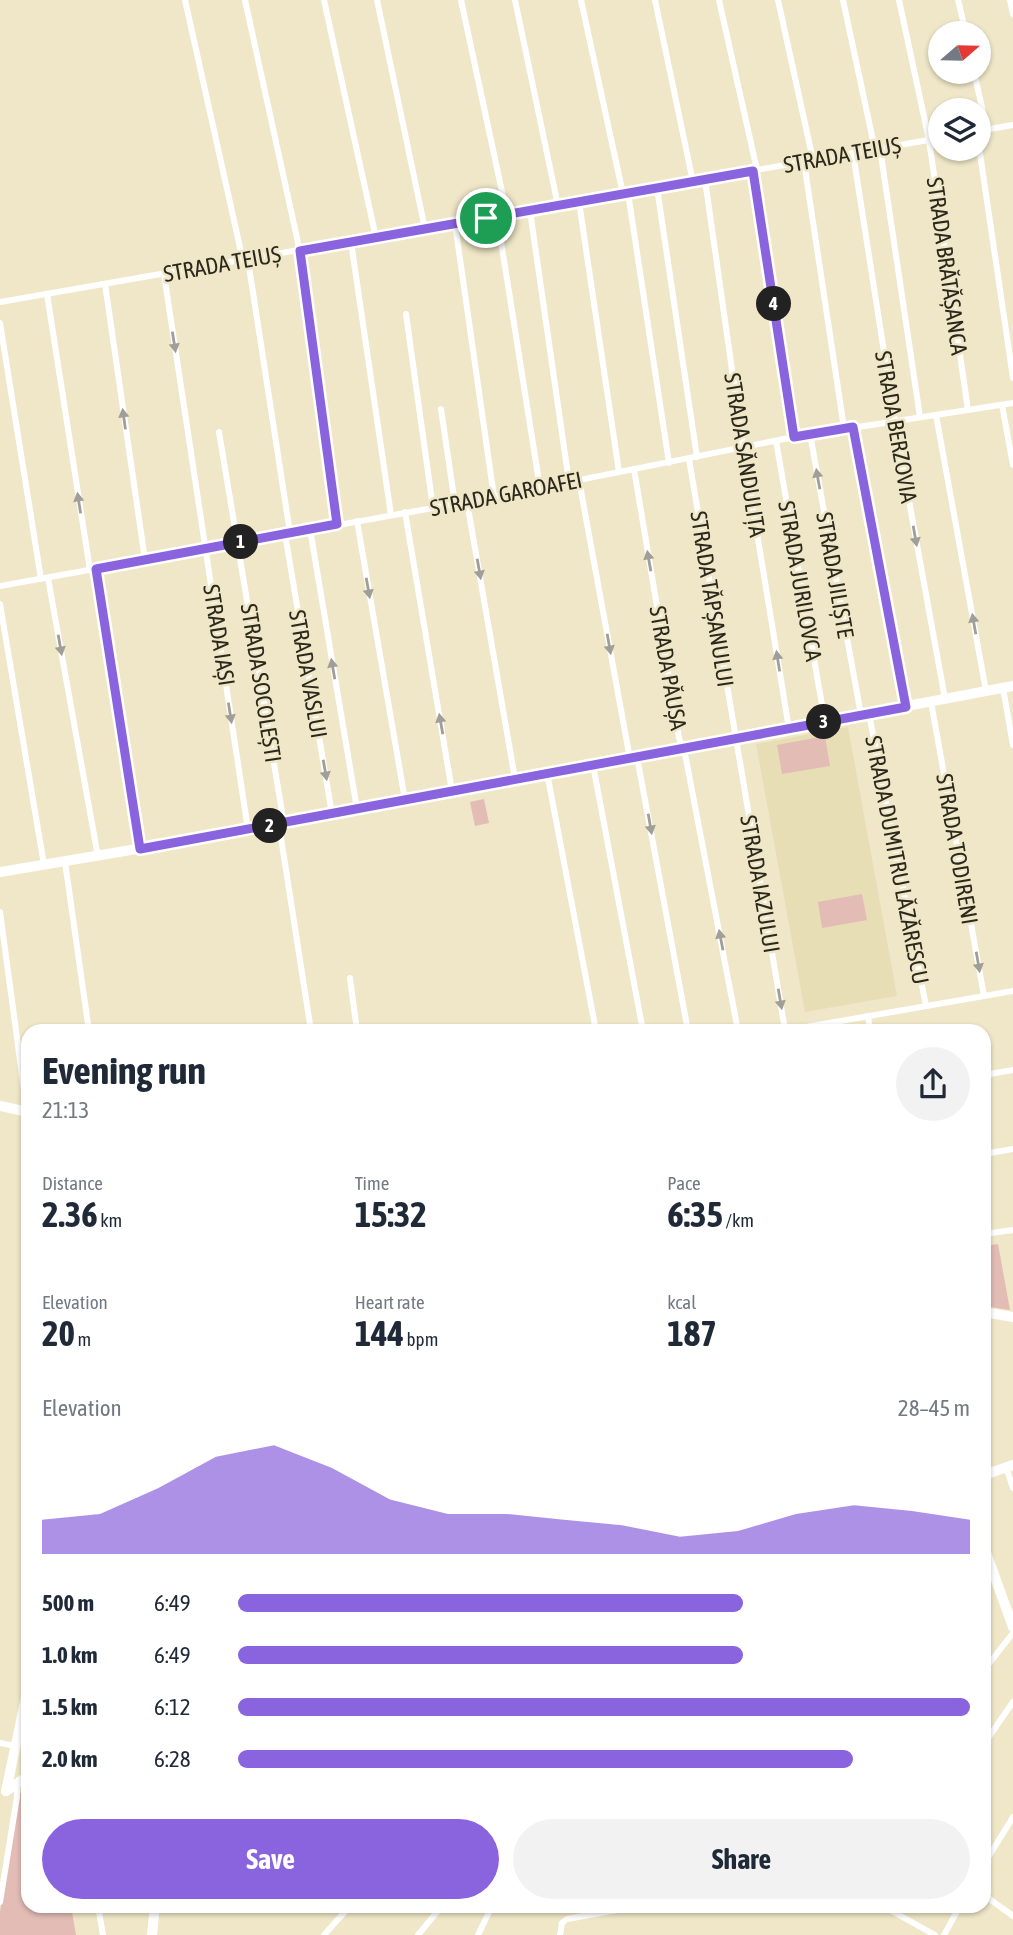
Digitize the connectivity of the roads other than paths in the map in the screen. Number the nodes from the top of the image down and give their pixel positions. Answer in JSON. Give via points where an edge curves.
{"nodes":[{"id":1,"x":185,"y":0,"type":"edge"},
{"id":2,"x":245,"y":0,"type":"edge"},
{"id":3,"x":324,"y":0,"type":"edge"},
{"id":4,"x":377,"y":0,"type":"edge"},
{"id":5,"x":461,"y":0,"type":"edge"},
{"id":6,"x":515,"y":0,"type":"edge"},
{"id":7,"x":581,"y":0,"type":"edge"},
{"id":8,"x":655,"y":0,"type":"edge"},
{"id":9,"x":719,"y":0,"type":"edge"},
{"id":10,"x":778,"y":0,"type":"edge"},
{"id":11,"x":843,"y":0,"type":"edge"},
{"id":12,"x":899,"y":0,"type":"edge"},
{"id":13,"x":958,"y":0,"type":"edge"},
{"id":14,"x":1010,"y":0,"type":"edge"},
{"id":15,"x":1013,"y":14,"type":"edge"},
{"id":16,"x":962,"y":21,"type":"edge"},
{"id":17,"x":1013,"y":125,"type":"edge"},
{"id":18,"x":991,"y":129,"type":"edge"},
{"id":19,"x":928,"y":135,"type":"edge"},
{"id":20,"x":928,"y":140,"type":"edge"},
{"id":21,"x":878,"y":149,"type":"junction"},
{"id":22,"x":853,"y":153,"type":"junction"},
{"id":23,"x":813,"y":160,"type":"junction"},
{"id":24,"x":932,"y":161,"type":"edge"},
{"id":25,"x":981,"y":161,"type":"edge"},
{"id":26,"x":804,"y":162,"type":"junction"},
{"id":27,"x":755,"y":171,"type":"junction"},
{"id":28,"x":705,"y":180,"type":"junction"},
{"id":29,"x":693,"y":182,"type":"junction"},
{"id":30,"x":657,"y":188,"type":"junction"},
{"id":31,"x":626,"y":194,"type":"junction"},
{"id":32,"x":579,"y":202,"type":"junction"},
{"id":33,"x":558,"y":205,"type":"junction"},
{"id":34,"x":530,"y":211,"type":"junction"},
{"id":35,"x":507,"y":215,"type":"junction"},
{"id":36,"x":497,"y":216,"type":"junction"},
{"id":37,"x":455,"y":224,"type":"junction"},
{"id":38,"x":425,"y":229,"type":"junction"},
{"id":39,"x":376,"y":237,"type":"junction"},
{"id":40,"x":351,"y":242,"type":"junction"},
{"id":41,"x":300,"y":251,"type":"junction"},
{"id":42,"x":246,"y":260,"type":"junction"},
{"id":43,"x":164,"y":274,"type":"junction"},
{"id":44,"x":105,"y":284,"type":"junction"},
{"id":45,"x":47,"y":294,"type":"junction"},
{"id":46,"x":0,"y":302,"type":"edge"},
{"id":47,"x":406,"y":314,"type":"dead end"},
{"id":48,"x":0,"y":323,"type":"edge"},
{"id":49,"x":1013,"y":378,"type":"edge"},
{"id":50,"x":1013,"y":403,"type":"edge"},
{"id":51,"x":1002,"y":405,"type":"junction"},
{"id":52,"x":441,"y":409,"type":"dead end"},
{"id":53,"x":968,"y":410,"type":"junction"},
{"id":54,"x":936,"y":415,"type":"junction"},
{"id":55,"x":920,"y":417,"type":"junction"},
{"id":56,"x":894,"y":421,"type":"junction"},
{"id":57,"x":853,"y":427,"type":"junction"},
{"id":58,"x":844,"y":428,"type":"junction"},
{"id":59,"x":219,"y":432,"type":"dead end"},
{"id":60,"x":810,"y":435,"type":"junction"},
{"id":61,"x":794,"y":437,"type":"junction"},
{"id":62,"x":776,"y":441,"type":"junction"},
{"id":63,"x":743,"y":447,"type":"junction"},
{"id":64,"x":693,"y":458,"type":"junction"},
{"id":65,"x":668,"y":463,"type":"junction"},
{"id":66,"x":1013,"y":465,"type":"edge"},
{"id":67,"x":634,"y":470,"type":"junction"},
{"id":68,"x":619,"y":472,"type":"junction"},
{"id":69,"x":579,"y":480,"type":"junction"},
{"id":70,"x":569,"y":482,"type":"junction"},
{"id":71,"x":540,"y":488,"type":"junction"},
{"id":72,"x":494,"y":497,"type":"junction"},
{"id":73,"x":467,"y":502,"type":"junction"},
{"id":74,"x":455,"y":504,"type":"junction"},
{"id":75,"x":433,"y":508,"type":"junction"},
{"id":76,"x":405,"y":512,"type":"junction"},
{"id":77,"x":391,"y":515,"type":"junction"},
{"id":78,"x":357,"y":521,"type":"junction"},
{"id":79,"x":337,"y":524,"type":"junction"},
{"id":80,"x":310,"y":529,"type":"junction"},
{"id":81,"x":288,"y":533,"type":"junction"},
{"id":82,"x":238,"y":543,"type":"junction"},
{"id":83,"x":205,"y":549,"type":"junction"},
{"id":84,"x":145,"y":560,"type":"junction"},
{"id":85,"x":93,"y":570,"type":"junction"},
{"id":86,"x":44,"y":578,"type":"junction"},
{"id":87,"x":0,"y":586,"type":"edge"},
{"id":88,"x":0,"y":604,"type":"edge"},
{"id":89,"x":1008,"y":687,"type":"edge"},
{"id":90,"x":986,"y":691,"type":"junction"},
{"id":91,"x":945,"y":699,"type":"junction"},
{"id":92,"x":931,"y":702,"type":"junction"},
{"id":93,"x":906,"y":707,"type":"junction"},
{"id":94,"x":865,"y":715,"type":"junction"},
{"id":95,"x":825,"y":722,"type":"junction"},
{"id":96,"x":789,"y":729,"type":"junction"},
{"id":97,"x":735,"y":738,"type":"junction"},
{"id":98,"x":1013,"y":745,"type":"edge"},
{"id":99,"x":683,"y":749,"type":"junction"},
{"id":100,"x":634,"y":758,"type":"junction"},
{"id":101,"x":593,"y":765,"type":"junction"},
{"id":102,"x":547,"y":774,"type":"junction"},
{"id":103,"x":515,"y":779,"type":"junction"},
{"id":104,"x":452,"y":791,"type":"junction"},
{"id":105,"x":405,"y":800,"type":"junction"},
{"id":106,"x":357,"y":809,"type":"junction"},
{"id":107,"x":332,"y":814,"type":"junction"},
{"id":108,"x":281,"y":824,"type":"junction"},
{"id":109,"x":248,"y":830,"type":"junction"},
{"id":110,"x":140,"y":849,"type":"junction"},
{"id":111,"x":98,"y":857,"type":"junction"},
{"id":112,"x":65,"y":862,"type":"junction"},
{"id":113,"x":44,"y":865,"type":"junction"},
{"id":114,"x":0,"y":872,"type":"edge"},
{"id":115,"x":0,"y":912,"type":"edge"},
{"id":116,"x":350,"y":978,"type":"dead end"},
{"id":117,"x":1013,"y":991,"type":"edge"},
{"id":118,"x":984,"y":996,"type":"junction"},
{"id":119,"x":926,"y":1006,"type":"junction"},
{"id":120,"x":868,"y":1016,"type":"junction"},
{"id":121,"x":88,"y":1024,"type":"edge"},
{"id":122,"x":310,"y":1024,"type":"edge"},
{"id":123,"x":357,"y":1024,"type":"edge"},
{"id":124,"x":595,"y":1024,"type":"edge"},
{"id":125,"x":642,"y":1024,"type":"edge"},
{"id":126,"x":687,"y":1024,"type":"edge"},
{"id":127,"x":737,"y":1024,"type":"edge"},
{"id":128,"x":783,"y":1024,"type":"edge"},
{"id":129,"x":828,"y":1024,"type":"edge"},
{"id":130,"x":869,"y":1024,"type":"edge"},
{"id":131,"x":21,"y":1068,"type":"edge"},
{"id":132,"x":1013,"y":1070,"type":"edge"},
{"id":133,"x":991,"y":1074,"type":"edge"},
{"id":134,"x":0,"y":1106,"type":"edge"},
{"id":135,"x":21,"y":1111,"type":"edge"},
{"id":136,"x":1013,"y":1149,"type":"edge"},
{"id":137,"x":991,"y":1153,"type":"edge"},
{"id":138,"x":1013,"y":1230,"type":"edge"},
{"id":139,"x":991,"y":1233,"type":"edge"},
{"id":140,"x":991,"y":1313,"type":"edge"},
{"id":141,"x":1013,"y":1317,"type":"edge"},
{"id":142,"x":1010,"y":1466,"type":"edge"},
{"id":143,"x":991,"y":1473,"type":"edge"},
{"id":144,"x":1013,"y":1488,"type":"edge"},
{"id":145,"x":991,"y":1567,"type":"edge"},
{"id":146,"x":1013,"y":1628,"type":"edge"},
{"id":147,"x":1013,"y":1633,"type":"edge"},
{"id":148,"x":991,"y":1661,"type":"edge"},
{"id":149,"x":1013,"y":1702,"type":"edge"},
{"id":150,"x":21,"y":1719,"type":"edge"},
{"id":151,"x":991,"y":1734,"type":"edge"},
{"id":152,"x":0,"y":1743,"type":"edge"},
{"id":153,"x":15,"y":1746,"type":"junction"},
{"id":154,"x":21,"y":1781,"type":"edge"},
{"id":155,"x":17,"y":1784,"type":"junction"},
{"id":156,"x":3,"y":1792,"type":"edge"},
{"id":157,"x":1013,"y":1817,"type":"edge"},
{"id":158,"x":991,"y":1844,"type":"edge"},
{"id":159,"x":991,"y":1900,"type":"edge"},
{"id":160,"x":0,"y":1902,"type":"edge"},
{"id":161,"x":1013,"y":1906,"type":"edge"},
{"id":162,"x":99,"y":1913,"type":"edge"},
{"id":163,"x":154,"y":1913,"type":"edge"},
{"id":164,"x":344,"y":1913,"type":"edge"},
{"id":165,"x":436,"y":1913,"type":"edge"},
{"id":166,"x":489,"y":1913,"type":"edge"},
{"id":167,"x":600,"y":1913,"type":"edge"},
{"id":168,"x":896,"y":1913,"type":"edge"},
{"id":169,"x":956,"y":1913,"type":"edge"},
{"id":170,"x":1011,"y":1914,"type":"edge"},
{"id":171,"x":103,"y":1935,"type":"edge"},
{"id":172,"x":152,"y":1935,"type":"edge"},
{"id":173,"x":324,"y":1935,"type":"edge"},
{"id":174,"x":418,"y":1935,"type":"edge"},
{"id":175,"x":478,"y":1935,"type":"edge"},
{"id":176,"x":560,"y":1935,"type":"edge"},
{"id":177,"x":935,"y":1935,"type":"edge"},
{"id":178,"x":944,"y":1935,"type":"edge"}],
"edges":[{"from":1,"to":42,"type":"street","name":"STRADA VASLUI"},
{"from":2,"to":41,"type":"street"},
{"from":3,"to":39,"type":"street"},
{"from":4,"to":38,"type":"street"},
{"from":5,"to":35,"type":"street"},
{"from":6,"to":33,"type":"street"},
{"from":7,"to":31,"type":"street"},
{"from":8,"to":29,"type":"street"},
{"from":9,"to":27,"type":"street"},
{"from":10,"to":23,"type":"street"},
{"from":11,"to":21,"type":"street"},
{"from":12,"to":19,"type":"street","name":"STRADA BRĂTĂȘANCA"},
{"from":13,"to":16,"type":"street"},
{"from":14,"to":15,"type":"street"},
{"from":17,"to":18,"type":"street"},
{"from":20,"to":21,"type":"street","name":"STRADA TEIUȘ"},
{"from":21,"to":22,"type":"street","name":"STRADA TEIUȘ"},
{"from":21,"to":55,"type":"street"},
{"from":22,"to":23,"type":"street","name":"STRADA TEIUȘ"},
{"from":22,"to":56,"type":"street","name":"STRADA BERZOVIA"},
{"from":23,"to":26,"type":"street","name":"STRADA TEIUȘ"},
{"from":24,"to":53,"type":"street","name":"STRADA BRĂTĂȘANCA"},
{"from":25,"to":49,"type":"street"},
{"from":26,"to":27,"type":"street","name":"STRADA TEIUȘ"},
{"from":26,"to":58,"type":"street"},
{"from":27,"to":28,"type":"street","name":"STRADA TEIUȘ"},
{"from":27,"to":61,"type":"street"},
{"from":28,"to":29,"type":"street","name":"STRADA TEIUȘ"},
{"from":28,"to":63,"type":"street","name":"STRADA SĂNDULIȚA"},
{"from":29,"to":30,"type":"street","name":"STRADA TEIUȘ"},
{"from":30,"to":31,"type":"street","name":"STRADA TEIUȘ"},
{"from":30,"to":64,"type":"street","name":"STRADA TĂPȘANULUI"},
{"from":31,"to":32,"type":"street","name":"STRADA TEIUȘ"},
{"from":31,"to":65,"type":"street"},
{"from":32,"to":33,"type":"street","name":"STRADA TEIUȘ"},
{"from":32,"to":68,"type":"street"},
{"from":33,"to":34,"type":"street","name":"STRADA TEIUȘ"},
{"from":34,"to":35,"type":"street","name":"STRADA TEIUȘ"},
{"from":34,"to":70,"type":"street"},
{"from":35,"to":36,"type":"street","name":"STRADA TEIUȘ"},
{"from":36,"to":37,"type":"street","name":"STRADA TEIUȘ"},
{"from":36,"to":71,"type":"street"},
{"from":37,"to":38,"type":"street","name":"STRADA TEIUȘ"},
{"from":37,"to":72,"type":"street"},
{"from":38,"to":39,"type":"street","name":"STRADA TEIUȘ"},
{"from":39,"to":40,"type":"street","name":"STRADA TEIUȘ"},
{"from":40,"to":41,"type":"street","name":"STRADA TEIUȘ"},
{"from":40,"to":77,"type":"street"},
{"from":41,"to":42,"type":"street","name":"STRADA TEIUȘ"},
{"from":41,"to":79,"type":"street"},
{"from":42,"to":43,"type":"street","name":"STRADA TEIUȘ"},
{"from":42,"to":81,"type":"street","name":"STRADA VASLUI"},
{"from":43,"to":44,"type":"street","name":"STRADA TEIUȘ"},
{"from":43,"to":83,"type":"street","name":"STRADA IAȘI","one_way":true},
{"from":44,"to":45,"type":"street","name":"STRADA TEIUȘ"},
{"from":84,"to":44,"type":"street","one_way":true},
{"from":45,"to":46,"type":"street","name":"STRADA TEIUȘ"},
{"from":85,"to":45,"type":"street","one_way":true},
{"from":47,"to":75,"type":"street"},
{"from":48,"to":86,"type":"street"},
{"from":50,"to":51,"type":"street","name":"STRADA GAROAFEI"},
{"from":51,"to":53,"type":"street","name":"STRADA GAROAFEI"},
{"from":51,"to":66,"type":"street"},
{"from":52,"to":74,"type":"street"},
{"from":53,"to":54,"type":"street","name":"STRADA GAROAFEI"},
{"from":54,"to":55,"type":"street","name":"STRADA GAROAFEI"},
{"from":90,"to":54,"type":"street","one_way":true},
{"from":55,"to":56,"type":"street","name":"STRADA GAROAFEI"},
{"from":56,"to":57,"type":"street","name":"STRADA GAROAFEI"},
{"from":56,"to":91,"type":"street","name":"STRADA BERZOVIA","one_way":true},
{"from":57,"to":58,"type":"street","name":"STRADA GAROAFEI"},
{"from":57,"to":93,"type":"street"},
{"from":58,"to":60,"type":"street","name":"STRADA GAROAFEI"},
{"from":59,"to":82,"type":"street","name":"STRADA SOCOLEȘTI"},
{"from":60,"to":61,"type":"street","name":"STRADA GAROAFEI"},
{"from":94,"to":60,"type":"street","name":"STRADA JILIȘTE","one_way":true},
{"from":61,"to":62,"type":"street","name":"STRADA GAROAFEI"},
{"from":62,"to":63,"type":"street","name":"STRADA GAROAFEI"},
{"from":62,"to":95,"type":"street","name":"STRADA JURILOVCA"},
{"from":63,"to":64,"type":"street","name":"STRADA GAROAFEI"},
{"from":96,"to":63,"type":"street","name":"STRADA SĂNDULIȚA","one_way":true},
{"from":64,"to":65,"type":"street","name":"STRADA GAROAFEI"},
{"from":64,"to":97,"type":"street","name":"STRADA TĂPȘANULUI"},
{"from":65,"to":67,"type":"street","name":"STRADA GAROAFEI"},
{"from":67,"to":68,"type":"street","name":"STRADA GAROAFEI"},
{"from":99,"to":67,"type":"street","name":"STRADA PĂUȘA","one_way":true},
{"from":68,"to":69,"type":"street","name":"STRADA GAROAFEI"},
{"from":69,"to":70,"type":"street","name":"STRADA GAROAFEI"},
{"from":69,"to":100,"type":"street","one_way":true},
{"from":70,"to":71,"type":"street","name":"STRADA GAROAFEI"},
{"from":71,"to":72,"type":"street","name":"STRADA GAROAFEI"},
{"from":72,"to":73,"type":"street","name":"STRADA GAROAFEI"},
{"from":73,"to":74,"type":"street","name":"STRADA GAROAFEI"},
{"from":73,"to":103,"type":"street","one_way":true},
{"from":74,"to":75,"type":"street","name":"STRADA GAROAFEI"},
{"from":75,"to":76,"type":"street","name":"STRADA GAROAFEI"},
{"from":76,"to":77,"type":"street","name":"STRADA GAROAFEI"},
{"from":104,"to":76,"type":"street","one_way":true},
{"from":77,"to":78,"type":"street","name":"STRADA GAROAFEI"},
{"from":78,"to":79,"type":"street","name":"STRADA GAROAFEI"},
{"from":78,"to":105,"type":"street","one_way":true},
{"from":79,"to":80,"type":"street","name":"STRADA GAROAFEI"},
{"from":80,"to":81,"type":"street","name":"STRADA GAROAFEI"},
{"from":106,"to":80,"type":"street","one_way":true},
{"from":81,"to":82,"type":"street","name":"STRADA GAROAFEI"},
{"from":81,"to":107,"type":"street","name":"STRADA VASLUI","one_way":true},
{"from":82,"to":83,"type":"street","name":"STRADA GAROAFEI"},
{"from":82,"to":108,"type":"street","name":"STRADA SOCOLEȘTI"},
{"from":83,"to":84,"type":"street","name":"STRADA GAROAFEI"},
{"from":83,"to":109,"type":"street","name":"STRADA IAȘI","one_way":true},
{"from":84,"to":85,"type":"street","name":"STRADA GAROAFEI"},
{"from":85,"to":86,"type":"street","name":"STRADA GAROAFEI"},
{"from":85,"to":110,"type":"street"},
{"from":86,"to":87,"type":"street","name":"STRADA GAROAFEI"},
{"from":86,"to":111,"type":"street","one_way":true},
{"from":88,"to":113,"type":"street"},
{"from":89,"to":90,"type":"street"},
{"from":89,"to":98,"type":"street"},
{"from":90,"to":91,"type":"street"},
{"from":91,"to":92,"type":"street"},
{"from":92,"to":93,"type":"street"},
{"from":92,"to":118,"type":"street","name":"STRADA TODIRENI","one_way":true},
{"from":93,"to":94,"type":"street"},
{"from":94,"to":95,"type":"street"},
{"from":94,"to":119,"type":"street","name":"STRADA DUMITRU LĂZĂRESCU"},
{"from":95,"to":96,"type":"street"},
{"from":96,"to":97,"type":"street"},
{"from":97,"to":99,"type":"street"},
{"from":97,"to":128,"type":"street","name":"STRADA IAZULUI","one_way":true},
{"from":99,"to":100,"type":"street"},
{"from":127,"to":99,"type":"street","name":"STRADA PĂUȘA","one_way":true},
{"from":100,"to":101,"type":"street"},
{"from":100,"to":126,"type":"street","one_way":true},
{"from":101,"to":102,"type":"street"},
{"from":101,"to":125,"type":"street"},
{"from":102,"to":103,"type":"street"},
{"from":102,"to":124,"type":"street"},
{"from":103,"to":104,"type":"street"},
{"from":104,"to":105,"type":"street"},
{"from":105,"to":106,"type":"street"},
{"from":106,"to":107,"type":"street"},
{"from":107,"to":108,"type":"street"},
{"from":108,"to":109,"type":"street"},
{"from":108,"to":122,"type":"street","name":"STRADA SOCOLEȘTI"},
{"from":109,"to":110,"type":"street"},
{"from":110,"to":111,"type":"street"},
{"from":111,"to":112,"type":"street"},
{"from":112,"to":113,"type":"street"},
{"from":112,"to":121,"type":"street"},
{"from":113,"to":114,"type":"street"},
{"from":115,"to":131,"type":"street"},
{"from":116,"to":123,"type":"street"},
{"from":117,"to":118,"type":"street"},
{"from":118,"to":119,"type":"street"},
{"from":119,"to":120,"type":"street"},
{"from":120,"to":129,"type":"street"},
{"from":120,"to":130,"type":"street"},
{"from":132,"to":133,"type":"street"},
{"from":134,"to":135,"type":"street"},
{"from":136,"to":137,"type":"street"},
{"from":138,"to":139,"type":"street"},
{"from":140,"to":141,"type":"street"},
{"from":142,"to":143,"type":"street"},
{"from":142,"to":144,"type":"street"},
{"from":145,"to":146,"type":"street"},
{"from":147,"to":148,"type":"street"},
{"from":149,"to":151,"type":"street"},
{"from":150,"to":153,"type":"street"},
{"from":152,"to":153,"type":"street"},
{"from":153,"to":156,"type":"street"},
{"from":154,"to":155,"type":"street"},
{"from":155,"to":156,"type":"street"},
{"from":155,"to":160,"type":"street"},
{"from":157,"to":158,"type":"street"},
{"from":159,"to":170,"type":"street"},
{"from":161,"to":170,"type":"street"},
{"from":162,"to":171,"type":"street"},
{"from":163,"to":172,"type":"street"},
{"from":164,"to":173,"type":"street"},
{"from":165,"to":174,"type":"street"},
{"from":166,"to":175,"type":"street"},
{"from":167,"to":176,"type":"street","via":[[567,1919]]},
{"from":168,"to":177,"type":"street"},
{"from":169,"to":178,"type":"street"}]}
